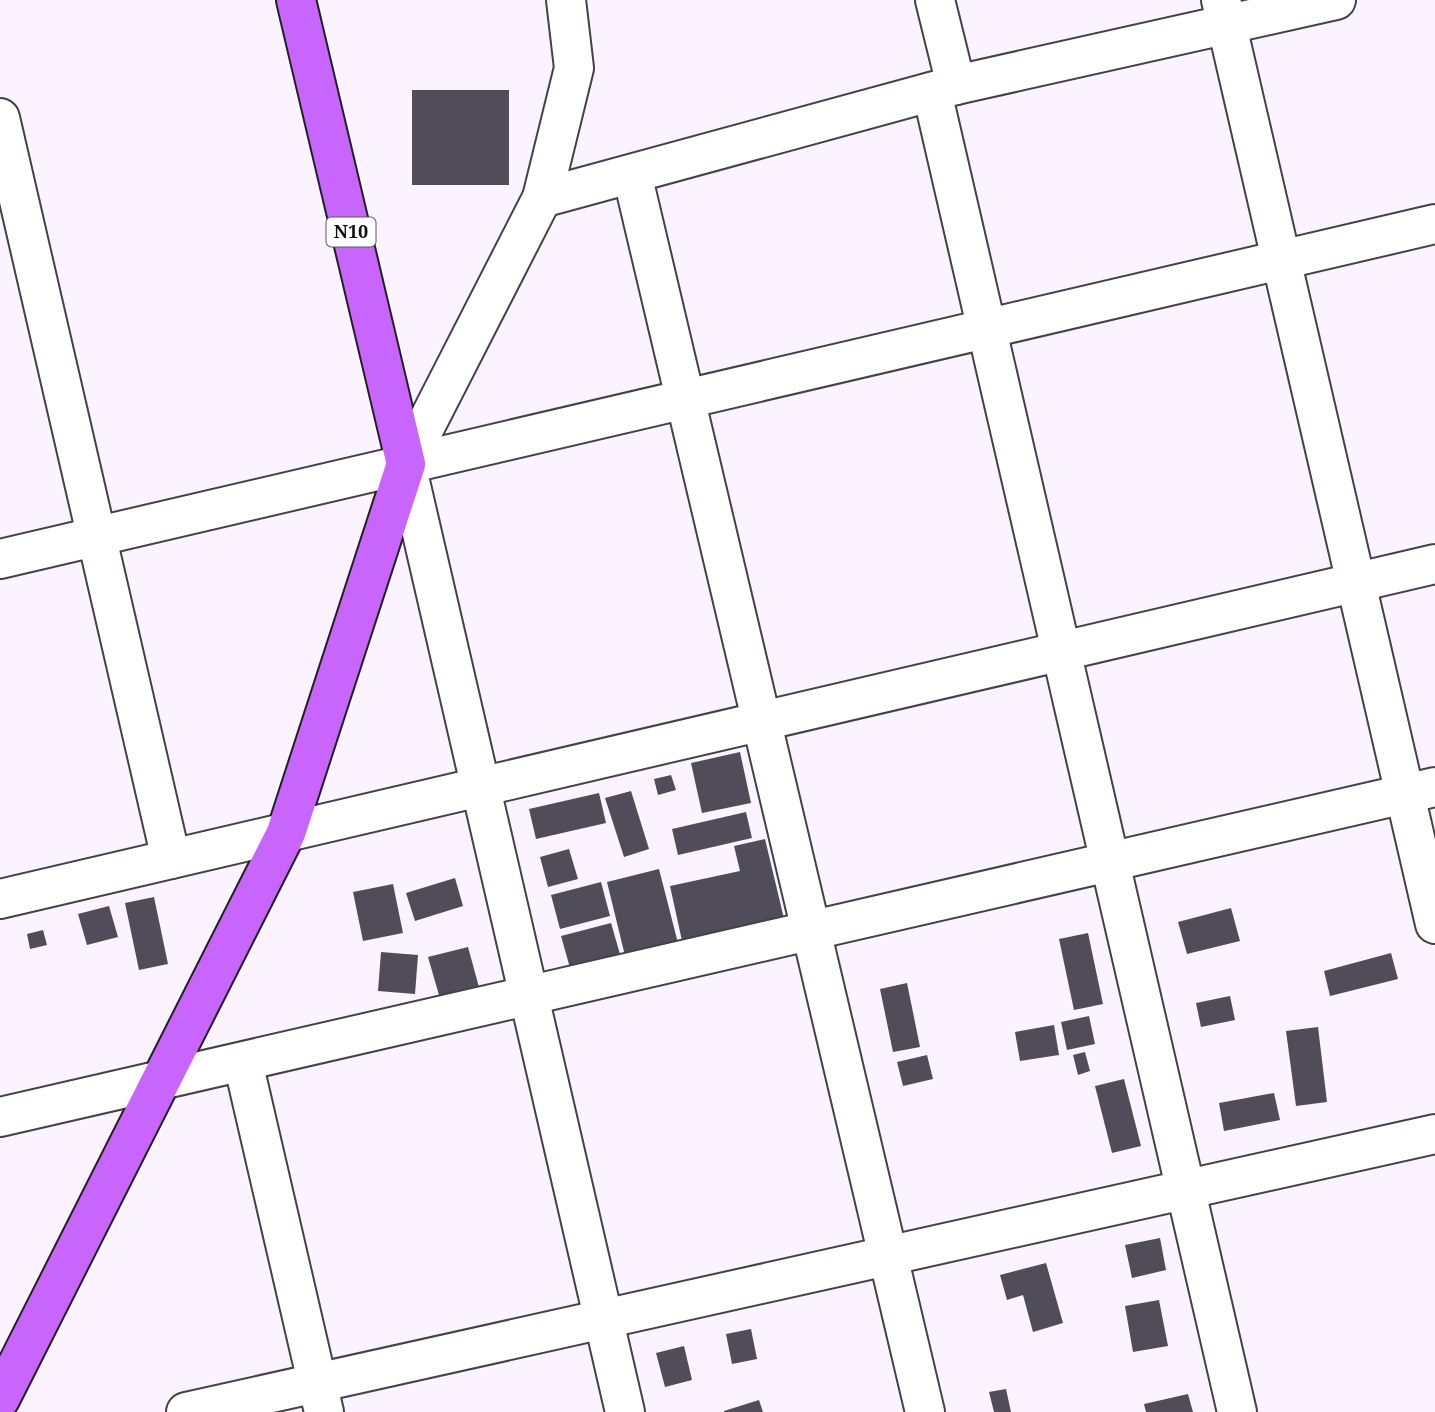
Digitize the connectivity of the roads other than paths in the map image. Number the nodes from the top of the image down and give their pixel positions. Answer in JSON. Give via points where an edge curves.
{"nodes":[{"id":1,"x":296,"y":0,"type":"edge"},
{"id":2,"x":566,"y":0,"type":"edge"},
{"id":3,"x":935,"y":0,"type":"edge"},
{"id":4,"x":1336,"y":0,"type":"edge"},
{"id":5,"x":1224,"y":12,"type":"edge"},
{"id":6,"x":944,"y":88,"type":"junction"},
{"id":7,"x":0,"y":118,"type":"edge"},
{"id":8,"x":632,"y":174,"type":"junction"},
{"id":9,"x":542,"y":198,"type":"junction"},
{"id":10,"x":1435,"y":224,"type":"edge"},
{"id":11,"x":1281,"y":260,"type":"junction"},
{"id":12,"x":987,"y":328,"type":"junction"},
{"id":13,"x":685,"y":399,"type":"junction"},
{"id":14,"x":405,"y":464,"type":"junction"},
{"id":15,"x":96,"y":536,"type":"junction"},
{"id":16,"x":0,"y":559,"type":"edge"},
{"id":17,"x":1435,"y":564,"type":"edge"},
{"id":18,"x":1356,"y":583,"type":"junction"},
{"id":19,"x":1062,"y":652,"type":"junction"},
{"id":20,"x":761,"y":722,"type":"junction"},
{"id":21,"x":480,"y":787,"type":"junction"},
{"id":22,"x":1420,"y":791,"type":"edge"},
{"id":23,"x":286,"y":833,"type":"junction"},
{"id":24,"x":171,"y":859,"type":"junction"},
{"id":25,"x":1111,"y":862,"type":"junction"},
{"id":26,"x":0,"y":899,"type":"edge"},
{"id":27,"x":1435,"y":923,"type":"edge"},
{"id":28,"x":811,"y":931,"type":"junction"},
{"id":29,"x":528,"y":996,"type":"junction"},
{"id":30,"x":243,"y":1062,"type":"junction"},
{"id":31,"x":162,"y":1080,"type":"junction"},
{"id":32,"x":0,"y":1117,"type":"edge"},
{"id":33,"x":1435,"y":1134,"type":"edge"},
{"id":34,"x":1186,"y":1189,"type":"junction"},
{"id":35,"x":888,"y":1256,"type":"junction"},
{"id":36,"x":604,"y":1319,"type":"junction"},
{"id":37,"x":320,"y":1397,"type":"edge"},
{"id":38,"x":0,"y":1399,"type":"edge"},
{"id":39,"x":186,"y":1412,"type":"edge"},
{"id":40,"x":625,"y":1412,"type":"edge"},
{"id":41,"x":925,"y":1412,"type":"edge"},
{"id":42,"x":1237,"y":1412,"type":"edge"}],
"edges":[{"from":1,"to":14,"type":"main road","number":"N10"},
{"from":2,"to":9,"type":"street","via":[[574,68]]},
{"from":3,"to":6,"type":"street"},
{"from":4,"to":5,"type":"street"},
{"from":5,"to":6,"type":"street"},
{"from":5,"to":11,"type":"street"},
{"from":6,"to":8,"type":"street"},
{"from":6,"to":12,"type":"street"},
{"from":7,"to":15,"type":"street"},
{"from":8,"to":9,"type":"street"},
{"from":8,"to":13,"type":"street"},
{"from":9,"to":14,"type":"street"},
{"from":10,"to":11,"type":"street"},
{"from":11,"to":12,"type":"street"},
{"from":11,"to":18,"type":"street"},
{"from":12,"to":13,"type":"street"},
{"from":12,"to":19,"type":"street"},
{"from":13,"to":14,"type":"street"},
{"from":13,"to":20,"type":"street"},
{"from":14,"to":15,"type":"street"},
{"from":14,"to":21,"type":"street"},
{"from":14,"to":23,"type":"main road"},
{"from":15,"to":16,"type":"street"},
{"from":15,"to":24,"type":"street"},
{"from":17,"to":18,"type":"street"},
{"from":18,"to":19,"type":"street"},
{"from":18,"to":22,"type":"street"},
{"from":19,"to":20,"type":"street"},
{"from":19,"to":25,"type":"street"},
{"from":20,"to":21,"type":"street"},
{"from":20,"to":28,"type":"street"},
{"from":21,"to":23,"type":"street"},
{"from":21,"to":29,"type":"street"},
{"from":22,"to":25,"type":"street"},
{"from":22,"to":27,"type":"street"},
{"from":23,"to":24,"type":"street"},
{"from":23,"to":31,"type":"main road"},
{"from":24,"to":26,"type":"street"},
{"from":25,"to":28,"type":"street"},
{"from":25,"to":34,"type":"street"},
{"from":28,"to":29,"type":"street"},
{"from":28,"to":35,"type":"street"},
{"from":29,"to":30,"type":"street"},
{"from":29,"to":36,"type":"street"},
{"from":30,"to":31,"type":"street"},
{"from":30,"to":37,"type":"street"},
{"from":31,"to":32,"type":"street"},
{"from":31,"to":38,"type":"main road"},
{"from":33,"to":34,"type":"street"},
{"from":34,"to":35,"type":"street"},
{"from":34,"to":42,"type":"street"},
{"from":35,"to":36,"type":"street"},
{"from":35,"to":41,"type":"street"},
{"from":36,"to":37,"type":"street"},
{"from":36,"to":40,"type":"street"},
{"from":37,"to":39,"type":"street"}]}
